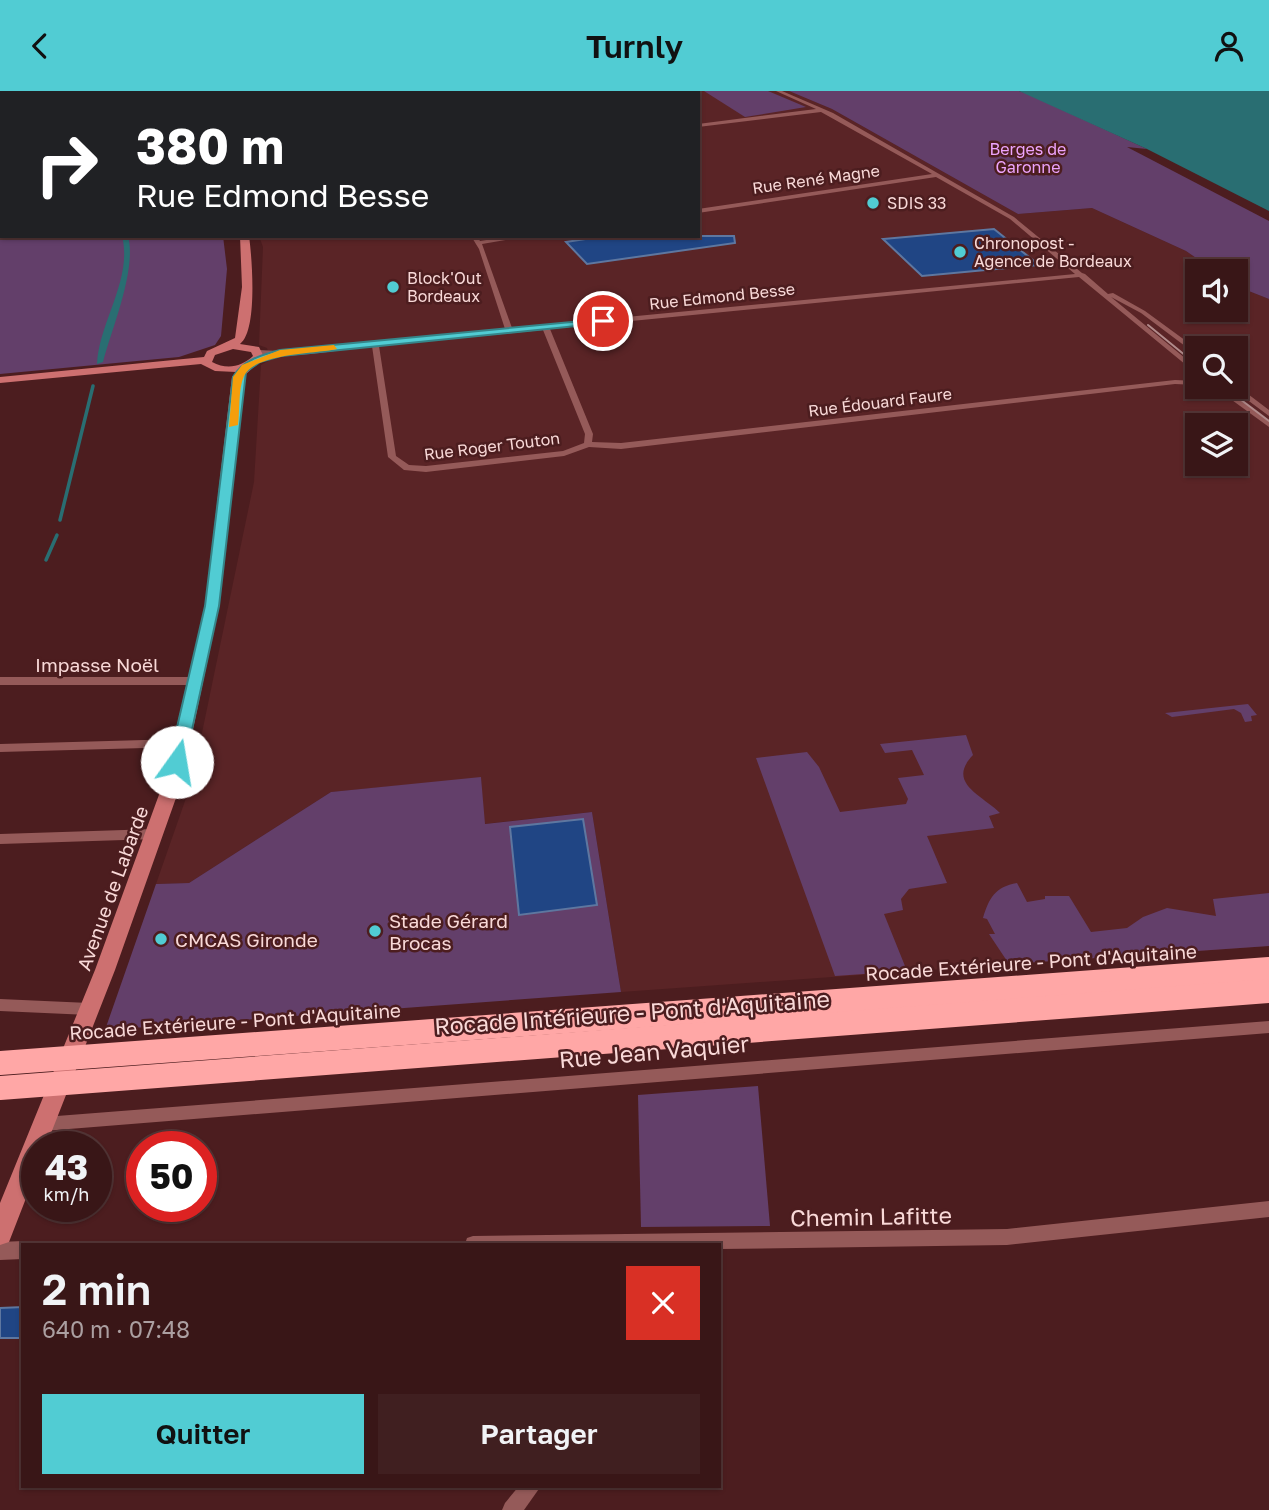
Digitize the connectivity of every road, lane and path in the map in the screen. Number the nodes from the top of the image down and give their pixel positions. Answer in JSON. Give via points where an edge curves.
{"nodes":[{"id":1,"x":778,"y":91,"type":"edge"},
{"id":2,"x":823,"y":110,"type":"junction"},
{"id":3,"x":700,"y":126,"type":"edge"},
{"id":4,"x":938,"y":175,"type":"junction"},
{"id":5,"x":700,"y":211,"type":"edge"},
{"id":6,"x":244,"y":238,"type":"edge"},
{"id":7,"x":501,"y":238,"type":"edge"},
{"id":8,"x":476,"y":240,"type":"edge"},
{"id":9,"x":1083,"y":275,"type":"junction"},
{"id":10,"x":1096,"y":285,"type":"junction"},
{"id":11,"x":547,"y":327,"type":"junction"},
{"id":12,"x":509,"y":330,"type":"junction"},
{"id":13,"x":240,"y":339,"type":"junction"},
{"id":14,"x":375,"y":343,"type":"junction"},
{"id":15,"x":1185,"y":344,"type":"edge"},
{"id":16,"x":226,"y":348,"type":"junction"},
{"id":17,"x":205,"y":360,"type":"junction"},
{"id":18,"x":246,"y":362,"type":"junction"},
{"id":19,"x":1185,"y":363,"type":"edge"},
{"id":20,"x":1185,"y":378,"type":"edge"},
{"id":21,"x":0,"y":380,"type":"edge"},
{"id":22,"x":1175,"y":382,"type":"junction"},
{"id":23,"x":1185,"y":382,"type":"edge"},
{"id":24,"x":1248,"y":398,"type":"edge"},
{"id":25,"x":1234,"y":399,"type":"edge"},
{"id":26,"x":1269,"y":414,"type":"edge"},
{"id":27,"x":1269,"y":425,"type":"edge"},
{"id":28,"x":588,"y":444,"type":"junction"},
{"id":29,"x":0,"y":681,"type":"edge"},
{"id":30,"x":195,"y":681,"type":"junction"},
{"id":31,"x":181,"y":743,"type":"junction"},
{"id":32,"x":0,"y":748,"type":"edge"},
{"id":33,"x":155,"y":834,"type":"junction"},
{"id":34,"x":0,"y":839,"type":"edge"},
{"id":35,"x":1269,"y":969,"type":"edge"},
{"id":36,"x":1269,"y":991,"type":"edge"},
{"id":37,"x":0,"y":1005,"type":"edge"},
{"id":38,"x":89,"y":1009,"type":"junction"},
{"id":39,"x":1269,"y":1027,"type":"edge"},
{"id":40,"x":0,"y":1063,"type":"edge"},
{"id":41,"x":0,"y":1088,"type":"edge"},
{"id":42,"x":44,"y":1124,"type":"junction"},
{"id":43,"x":1269,"y":1209,"type":"edge"},
{"id":44,"x":0,"y":1233,"type":"edge"},
{"id":45,"x":629,"y":1243,"type":"edge"},
{"id":46,"x":0,"y":1251,"type":"edge"},
{"id":47,"x":21,"y":1251,"type":"edge"},
{"id":48,"x":529,"y":1488,"type":"edge"},
{"id":49,"x":512,"y":1510,"type":"edge"}],
"edges":[{"from":1,"to":2,"type":"street"},
{"from":2,"to":3,"type":"street"},
{"from":2,"to":4,"type":"street"},
{"from":4,"to":5,"type":"street","name":"Rue René Magne"},
{"from":4,"to":9,"type":"street","via":[[1012,218]]},
{"from":6,"to":13,"type":"main road","via":[[247,273]]},
{"from":7,"to":8,"type":"street"},
{"from":8,"to":12,"type":"street"},
{"from":9,"to":10,"type":"street"},
{"from":9,"to":11,"type":"street","name":"Rue Edmond Besse"},
{"from":10,"to":15,"type":"street"},
{"from":10,"to":19,"type":"street"},
{"from":11,"to":12,"type":"street","name":"Rue Edmond Besse"},
{"from":11,"to":28,"type":"street","name":"Rue Roger Touton","via":[[589,434]]},
{"from":12,"to":14,"type":"street","name":"Rue Edmond Besse"},
{"from":13,"to":16,"type":"main road"},
{"from":13,"to":18,"type":"main road"},
{"from":14,"to":18,"type":"street","name":"Rue Edmond Besse","via":[[280,353]]},
{"from":14,"to":28,"type":"street","name":"Rue Roger Touton","via":[[391,457],[400,465],[439,467],[564,453]]},
{"from":16,"to":17,"type":"main road"},
{"from":16,"to":18,"type":"main road"},
{"from":17,"to":18,"type":"main road","via":[[211,367]]},
{"from":17,"to":21,"type":"main road"},
{"from":18,"to":30,"type":"main road","name":"Avenue de Labarde","via":[[212,606]]},
{"from":20,"to":22,"type":"street","name":"Rue Édouard Faure"},
{"from":22,"to":23,"type":"street","name":"Rue Édouard Faure"},
{"from":22,"to":28,"type":"street","name":"Rue Édouard Faure","via":[[621,446]]},
{"from":24,"to":26,"type":"street"},
{"from":25,"to":27,"type":"street"},
{"from":29,"to":30,"type":"street","name":"Impasse Noël"},
{"from":30,"to":31,"type":"main road","name":"Avenue de Labarde"},
{"from":31,"to":32,"type":"street"},
{"from":31,"to":33,"type":"main road","name":"Avenue de Labarde"},
{"from":33,"to":34,"type":"street"},
{"from":33,"to":38,"type":"main road","name":"Avenue de Labarde"},
{"from":35,"to":40,"type":"highway","name":"Rocade Extérieure - Pont d'Aquitaine","bridge":true},
{"from":36,"to":41,"type":"highway","name":"Rocade Intérieure - Pont d'Aquitaine","bridge":true},
{"from":37,"to":38,"type":"street"},
{"from":38,"to":42,"type":"main road","name":"Avenue de Labarde"},
{"from":39,"to":42,"type":"street","name":"Rue Jean Vaquier"},
{"from":42,"to":44,"type":"main road","name":"Avenue de Labarde"},
{"from":43,"to":45,"type":"street","name":"Chemin Lafitte","via":[[1007,1237]]},
{"from":46,"to":47,"type":"street"},
{"from":48,"to":49,"type":"street"}]}
